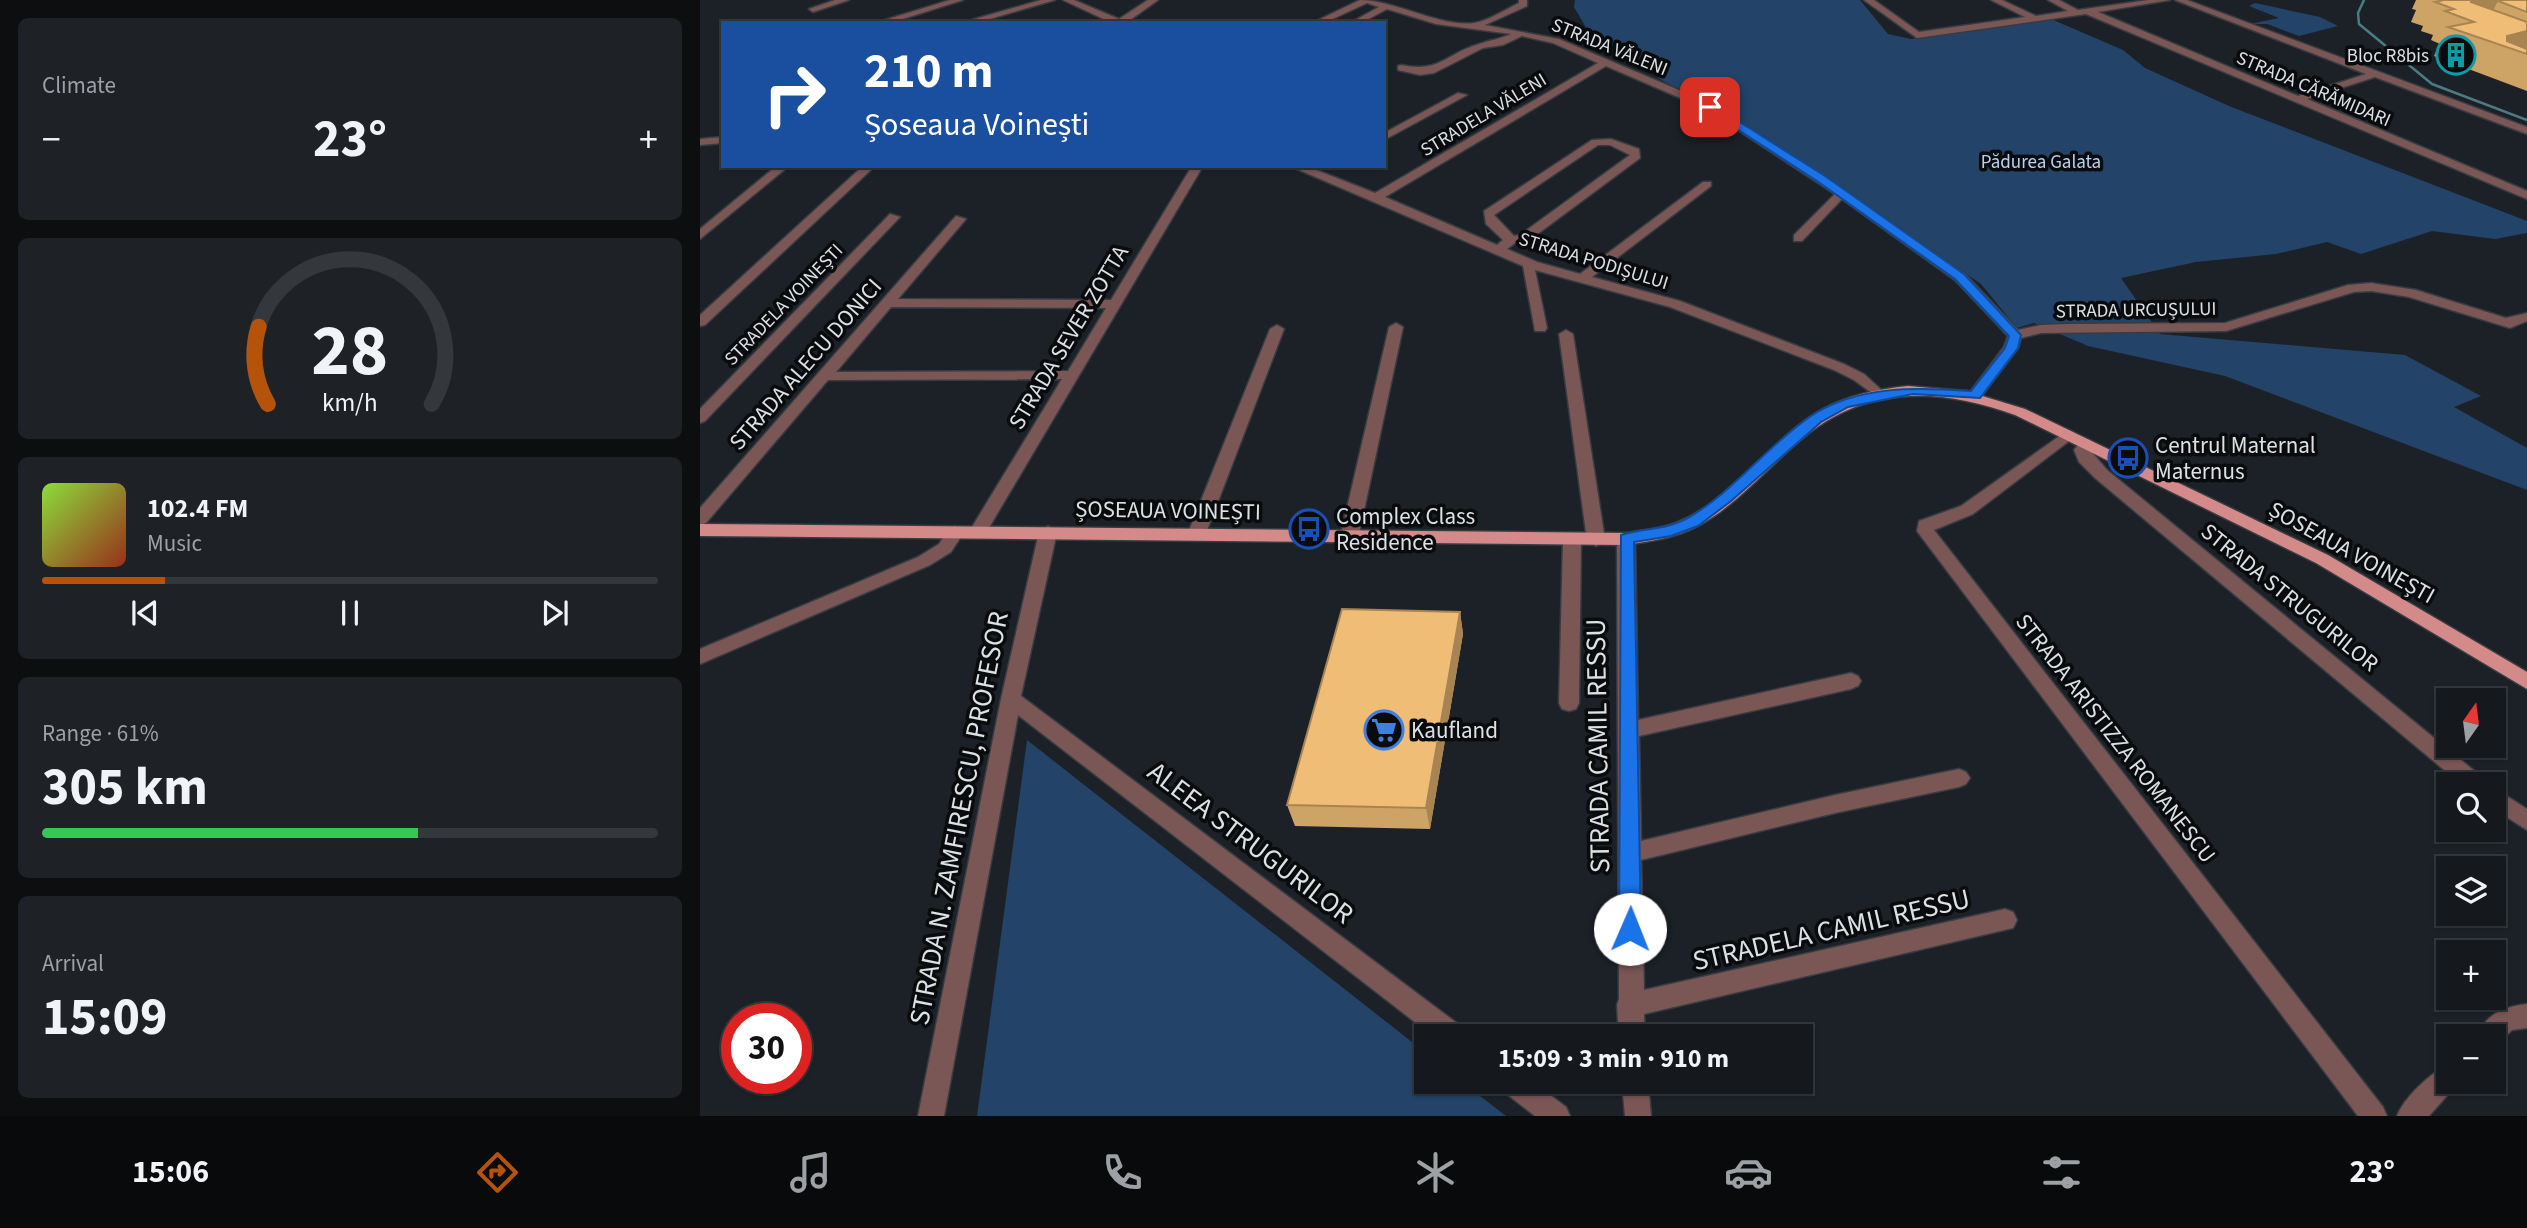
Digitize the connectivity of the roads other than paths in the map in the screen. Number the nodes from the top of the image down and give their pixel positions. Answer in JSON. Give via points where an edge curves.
{"nodes":[{"id":1,"x":845,"y":0,"type":"edge"},
{"id":2,"x":960,"y":0,"type":"edge"},
{"id":3,"x":1051,"y":0,"type":"edge"},
{"id":4,"x":1154,"y":0,"type":"edge"},
{"id":5,"x":1366,"y":0,"type":"edge"},
{"id":6,"x":1523,"y":0,"type":"edge"},
{"id":7,"x":1868,"y":0,"type":"edge"},
{"id":8,"x":1995,"y":0,"type":"edge"},
{"id":9,"x":2052,"y":0,"type":"edge"},
{"id":10,"x":2166,"y":0,"type":"edge"},
{"id":11,"x":2179,"y":0,"type":"edge"},
{"id":12,"x":1075,"y":1,"type":"edge"},
{"id":13,"x":1385,"y":7,"type":"junction"},
{"id":14,"x":813,"y":9,"type":"dead end"},
{"id":15,"x":2082,"y":12,"type":"junction"},
{"id":16,"x":2036,"y":19,"type":"junction"},
{"id":17,"x":886,"y":21,"type":"edge"},
{"id":18,"x":972,"y":21,"type":"edge"},
{"id":19,"x":1116,"y":21,"type":"edge"},
{"id":20,"x":1123,"y":21,"type":"edge"},
{"id":21,"x":1320,"y":21,"type":"edge"},
{"id":22,"x":1358,"y":21,"type":"edge"},
{"id":23,"x":1473,"y":27,"type":"junction"},
{"id":24,"x":1522,"y":33,"type":"junction"},
{"id":25,"x":1608,"y":61,"type":"junction"},
{"id":26,"x":1401,"y":68,"type":"dead end"},
{"id":27,"x":2375,"y":74,"type":"junction"},
{"id":28,"x":1462,"y":95,"type":"dead end"},
{"id":29,"x":2295,"y":100,"type":"junction"},
{"id":30,"x":2527,"y":131,"type":"edge"},
{"id":31,"x":1386,"y":136,"type":"edge"},
{"id":32,"x":721,"y":139,"type":"edge"},
{"id":33,"x":700,"y":142,"type":"edge"},
{"id":34,"x":868,"y":168,"type":"edge"},
{"id":35,"x":1197,"y":168,"type":"edge"},
{"id":36,"x":1300,"y":168,"type":"edge"},
{"id":37,"x":1326,"y":168,"type":"edge"},
{"id":38,"x":778,"y":170,"type":"dead end"},
{"id":39,"x":1315,"y":174,"type":"junction"},
{"id":40,"x":1707,"y":184,"type":"dead end"},
{"id":41,"x":1842,"y":193,"type":"junction"},
{"id":42,"x":2527,"y":195,"type":"edge"},
{"id":43,"x":1376,"y":197,"type":"junction"},
{"id":44,"x":894,"y":217,"type":"dead end"},
{"id":45,"x":960,"y":219,"type":"dead end"},
{"id":46,"x":700,"y":235,"type":"edge"},
{"id":47,"x":1798,"y":238,"type":"dead end"},
{"id":48,"x":1511,"y":240,"type":"junction"},
{"id":49,"x":1498,"y":250,"type":"junction"},
{"id":50,"x":1532,"y":265,"type":"junction"},
{"id":51,"x":1582,"y":279,"type":"junction"},
{"id":52,"x":888,"y":303,"type":"junction"},
{"id":53,"x":1116,"y":304,"type":"junction"},
{"id":54,"x":2527,"y":317,"type":"edge"},
{"id":55,"x":700,"y":322,"type":"edge"},
{"id":56,"x":1396,"y":327,"type":"dead end"},
{"id":57,"x":1541,"y":328,"type":"dead end"},
{"id":58,"x":1277,"y":329,"type":"dead end"},
{"id":59,"x":1566,"y":334,"type":"dead end"},
{"id":60,"x":2015,"y":335,"type":"junction"},
{"id":61,"x":1072,"y":375,"type":"junction"},
{"id":62,"x":824,"y":376,"type":"junction"},
{"id":63,"x":1880,"y":395,"type":"junction"},
{"id":64,"x":1975,"y":395,"type":"junction"},
{"id":65,"x":700,"y":418,"type":"edge"},
{"id":66,"x":2068,"y":435,"type":"junction"},
{"id":67,"x":2087,"y":444,"type":"junction"},
{"id":68,"x":700,"y":519,"type":"edge"},
{"id":69,"x":700,"y":530,"type":"edge"},
{"id":70,"x":956,"y":532,"type":"junction"},
{"id":71,"x":978,"y":532,"type":"junction"},
{"id":72,"x":1048,"y":532,"type":"junction"},
{"id":73,"x":1197,"y":533,"type":"junction"},
{"id":74,"x":1350,"y":534,"type":"junction"},
{"id":75,"x":1626,"y":538,"type":"junction"},
{"id":76,"x":1572,"y":540,"type":"junction"},
{"id":77,"x":1596,"y":540,"type":"junction"},
{"id":78,"x":700,"y":657,"type":"edge"},
{"id":79,"x":1851,"y":681,"type":"dead end"},
{"id":80,"x":2527,"y":681,"type":"edge"},
{"id":81,"x":1011,"y":699,"type":"junction"},
{"id":82,"x":1569,"y":703,"type":"dead end"},
{"id":83,"x":1629,"y":730,"type":"junction"},
{"id":84,"x":2461,"y":772,"type":"edge"},
{"id":85,"x":1959,"y":778,"type":"dead end"},
{"id":86,"x":2506,"y":806,"type":"edge"},
{"id":87,"x":2527,"y":821,"type":"edge"},
{"id":88,"x":1631,"y":853,"type":"junction"},
{"id":89,"x":2005,"y":920,"type":"dead end"},
{"id":90,"x":1629,"y":1005,"type":"junction"},
{"id":91,"x":2527,"y":1016,"type":"edge"},
{"id":92,"x":1437,"y":1024,"type":"edge"},
{"id":93,"x":1631,"y":1024,"type":"edge"},
{"id":94,"x":2501,"y":1024,"type":"edge"},
{"id":95,"x":2436,"y":1092,"type":"edge"},
{"id":96,"x":1528,"y":1094,"type":"edge"},
{"id":97,"x":1636,"y":1094,"type":"edge"},
{"id":98,"x":2416,"y":1114,"type":"edge"},
{"id":99,"x":931,"y":1116,"type":"edge"},
{"id":100,"x":1557,"y":1116,"type":"edge"},
{"id":101,"x":1638,"y":1116,"type":"edge"},
{"id":102,"x":2374,"y":1116,"type":"edge"}],
"edges":[{"from":1,"to":14,"type":"street"},
{"from":2,"to":17,"type":"street"},
{"from":3,"to":18,"type":"street"},
{"from":4,"to":20,"type":"street"},
{"from":5,"to":13,"type":"street","name":"STRADA VĂLENI"},
{"from":5,"to":21,"type":"street"},
{"from":6,"to":23,"type":"street","via":[[1524,4]]},
{"from":7,"to":16,"type":"street","via":[[1914,35]]},
{"from":8,"to":16,"type":"street"},
{"from":9,"to":15,"type":"street","name":"STRADA CĂRĂMIDARI"},
{"from":10,"to":15,"type":"street"},
{"from":11,"to":27,"type":"street"},
{"from":12,"to":19,"type":"street"},
{"from":13,"to":22,"type":"street"},
{"from":13,"to":23,"type":"street","name":"STRADA VĂLENI"},
{"from":15,"to":16,"type":"street"},
{"from":15,"to":29,"type":"street","name":"STRADA CĂRĂMIDARI"},
{"from":23,"to":24,"type":"street","name":"STRADA VĂLENI"},
{"from":24,"to":25,"type":"street","name":"STRADA VĂLENI"},
{"from":24,"to":26,"type":"street","via":[[1481,46],[1431,71]]},
{"from":25,"to":41,"type":"street","name":"STRADA VĂLENI","via":[[1710,107]]},
{"from":25,"to":43,"type":"street","name":"STRADELA VĂLENI"},
{"from":27,"to":29,"type":"street"},
{"from":27,"to":30,"type":"street"},
{"from":28,"to":31,"type":"street"},
{"from":29,"to":42,"type":"street","name":"STRADA CĂRĂMIDARI"},
{"from":32,"to":33,"type":"street"},
{"from":34,"to":55,"type":"street"},
{"from":35,"to":53,"type":"street","name":"STRADA SEVER ZOTTA"},
{"from":36,"to":39,"type":"street","name":"STRADA PODIȘULUI"},
{"from":37,"to":39,"type":"street"},
{"from":38,"to":46,"type":"street"},
{"from":39,"to":43,"type":"street","name":"STRADA PODIȘULUI"},
{"from":40,"to":51,"type":"street"},
{"from":41,"to":47,"type":"street"},
{"from":41,"to":60,"type":"street","name":"STRADA VĂLENI","via":[[1960,277]]},
{"from":43,"to":49,"type":"street","name":"STRADA PODIȘULUI"},
{"from":44,"to":65,"type":"street","name":"STRADELA VOINEȘTI"},
{"from":45,"to":52,"type":"street","name":"STRADA ALECU DONICI"},
{"from":48,"to":48,"type":"street","via":[[1524,238],[1636,156],[1635,151],[1596,142],[1488,214]]},
{"from":48,"to":49,"type":"street"},
{"from":49,"to":50,"type":"street","name":"STRADA PODIȘULUI"},
{"from":50,"to":51,"type":"street","name":"STRADA PODIȘULUI"},
{"from":50,"to":57,"type":"street","via":[[1528,268]]},
{"from":51,"to":63,"type":"street","name":"STRADA PODIȘULUI","via":[[1693,310],[1859,377]]},
{"from":52,"to":53,"type":"street"},
{"from":52,"to":62,"type":"street","name":"STRADA ALECU DONICI"},
{"from":53,"to":61,"type":"street","name":"STRADA SEVER ZOTTA"},
{"from":54,"to":60,"type":"street","name":"STRADA URCUȘULUI","via":[[2510,324],[2395,287],[2372,285],[2226,327],[2041,329]]},
{"from":56,"to":74,"type":"street"},
{"from":58,"to":73,"type":"street"},
{"from":59,"to":77,"type":"street"},
{"from":60,"to":64,"type":"street","via":[[2011,348]]},
{"from":61,"to":62,"type":"street"},
{"from":61,"to":71,"type":"street","name":"STRADA SEVER ZOTTA"},
{"from":62,"to":68,"type":"street","name":"STRADA ALECU DONICI"},
{"from":63,"to":64,"type":"main road","name":"ȘOSEAUA VOINEȘTI","via":[[1930,389]]},
{"from":63,"to":75,"type":"main road","name":"ȘOSEAUA VOINEȘTI","via":[[1844,404],[1816,419],[1692,522],[1671,531]]},
{"from":64,"to":66,"type":"main road","name":"ȘOSEAUA VOINEȘTI"},
{"from":66,"to":67,"type":"main road","name":"ȘOSEAUA VOINEȘTI"},
{"from":66,"to":102,"type":"street","name":"STRADA ARISTIZZA ROMANESCU","via":[[1967,510],[1925,525],[1926,531]]},
{"from":67,"to":80,"type":"main road","name":"ȘOSEAUA VOINEȘTI","via":[[2322,559]]},
{"from":67,"to":84,"type":"street","name":"STRADA STRUGURILOR","via":[[2082,450],[2085,458],[2101,474]]},
{"from":69,"to":70,"type":"main road","name":"ȘOSEAUA VOINEȘTI"},
{"from":70,"to":71,"type":"main road","name":"ȘOSEAUA VOINEȘTI"},
{"from":70,"to":78,"type":"street","via":[[945,548],[923,561]]},
{"from":71,"to":72,"type":"main road","name":"ȘOSEAUA VOINEȘTI"},
{"from":72,"to":73,"type":"main road","name":"ȘOSEAUA VOINEȘTI"},
{"from":72,"to":81,"type":"street","name":"STRADA N. ZAMFIRESCU, PROFESOR"},
{"from":73,"to":74,"type":"main road","name":"ȘOSEAUA VOINEȘTI"},
{"from":74,"to":76,"type":"main road","name":"ȘOSEAUA VOINEȘTI"},
{"from":75,"to":77,"type":"main road","name":"ȘOSEAUA VOINEȘTI"},
{"from":75,"to":83,"type":"street","name":"STRADA CAMIL RESSU"},
{"from":76,"to":77,"type":"main road","name":"ȘOSEAUA VOINEȘTI"},
{"from":76,"to":82,"type":"street"},
{"from":79,"to":83,"type":"street"},
{"from":81,"to":92,"type":"street","name":"ALEEA STRUGURILOR"},
{"from":81,"to":99,"type":"street","name":"STRADA N. ZAMFIRESCU, PROFESOR"},
{"from":83,"to":88,"type":"street","name":"STRADA CAMIL RESSU"},
{"from":85,"to":88,"type":"street"},
{"from":86,"to":87,"type":"street"},
{"from":88,"to":90,"type":"street","name":"STRADA CAMIL RESSU"},
{"from":89,"to":90,"type":"street","name":"STRADELA CAMIL RESSU"},
{"from":90,"to":93,"type":"street","name":"STRADA CAMIL RESSU"},
{"from":91,"to":94,"type":"street"},
{"from":95,"to":98,"type":"street"},
{"from":96,"to":100,"type":"street"},
{"from":97,"to":101,"type":"street"}]}
